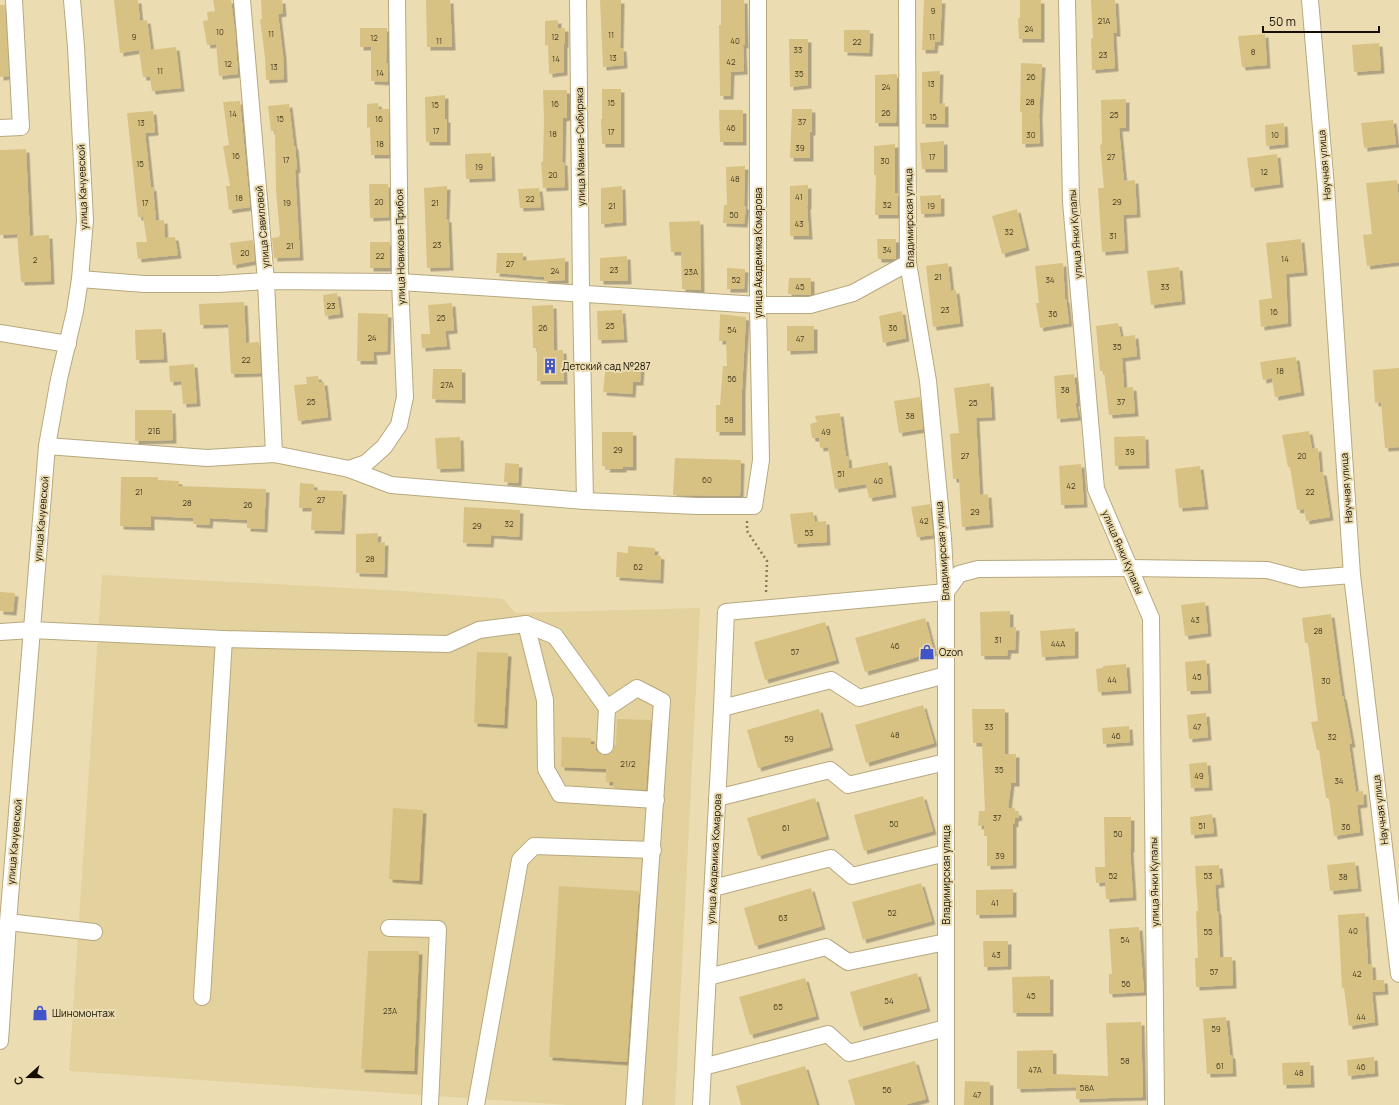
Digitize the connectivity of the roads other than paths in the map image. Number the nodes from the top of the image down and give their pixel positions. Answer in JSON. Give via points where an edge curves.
{"nodes":[{"id":1,"x":14,"y":0,"type":"edge"},
{"id":2,"x":72,"y":0,"type":"edge"},
{"id":3,"x":242,"y":0,"type":"edge"},
{"id":4,"x":397,"y":0,"type":"edge"},
{"id":5,"x":578,"y":0,"type":"edge"},
{"id":6,"x":758,"y":0,"type":"edge"},
{"id":7,"x":907,"y":0,"type":"edge"},
{"id":8,"x":1067,"y":0,"type":"edge"},
{"id":9,"x":1310,"y":0,"type":"edge"},
{"id":10,"x":0,"y":128,"type":"edge"},
{"id":11,"x":908,"y":263,"type":"junction"},
{"id":12,"x":80,"y":279,"type":"junction"},
{"id":13,"x":266,"y":281,"type":"junction"},
{"id":14,"x":400,"y":282,"type":"junction"},
{"id":15,"x":581,"y":294,"type":"junction"},
{"id":16,"x":758,"y":305,"type":"junction"},
{"id":17,"x":0,"y":333,"type":"edge"},
{"id":18,"x":68,"y":344,"type":"junction"},
{"id":19,"x":47,"y":446,"type":"junction"},
{"id":20,"x":274,"y":454,"type":"junction"},
{"id":21,"x":349,"y":470,"type":"junction"},
{"id":22,"x":585,"y":501,"type":"junction"},
{"id":23,"x":1130,"y":568,"type":"junction"},
{"id":24,"x":1352,"y":575,"type":"junction"},
{"id":25,"x":946,"y":592,"type":"junction"},
{"id":26,"x":526,"y":624,"type":"junction"},
{"id":27,"x":31,"y":630,"type":"junction"},
{"id":28,"x":0,"y":632,"type":"edge"},
{"id":29,"x":224,"y":639,"type":"junction"},
{"id":30,"x":946,"y":675,"type":"junction"},
{"id":31,"x":607,"y":708,"type":"junction"},
{"id":32,"x":722,"y":708,"type":"junction"},
{"id":33,"x":605,"y":746,"type":"dead end"},
{"id":34,"x":946,"y":762,"type":"junction"},
{"id":35,"x":717,"y":798,"type":"junction"},
{"id":36,"x":656,"y":800,"type":"junction"},
{"id":37,"x":653,"y":850,"type":"junction"},
{"id":38,"x":946,"y":854,"type":"junction"},
{"id":39,"x":713,"y":888,"type":"junction"},
{"id":40,"x":8,"y":922,"type":"junction"},
{"id":41,"x":389,"y":928,"type":"dead end"},
{"id":42,"x":94,"y":932,"type":"dead end"},
{"id":43,"x":946,"y":942,"type":"junction"},
{"id":44,"x":1399,"y":974,"type":"edge"},
{"id":45,"x":708,"y":977,"type":"junction"},
{"id":46,"x":202,"y":997,"type":"dead end"},
{"id":47,"x":946,"y":1028,"type":"junction"},
{"id":48,"x":0,"y":1041,"type":"edge"},
{"id":49,"x":703,"y":1067,"type":"junction"},
{"id":50,"x":430,"y":1105,"type":"edge"},
{"id":51,"x":476,"y":1105,"type":"edge"},
{"id":52,"x":634,"y":1105,"type":"edge"},
{"id":53,"x":701,"y":1105,"type":"edge"},
{"id":54,"x":946,"y":1105,"type":"edge"},
{"id":55,"x":1156,"y":1105,"type":"edge"}],
"edges":[{"from":1,"to":10,"type":"street","via":[[21,127]]},
{"from":2,"to":12,"type":"street","name":"улица Качуевской","via":[[85,220]]},
{"from":3,"to":13,"type":"street","name":"улица Савиловой"},
{"from":4,"to":14,"type":"street","name":"улица Новикова-Прибоя"},
{"from":5,"to":15,"type":"street","name":"улица Мамина-Сибиряка"},
{"from":6,"to":16,"type":"street","name":"улица Академика Комарова"},
{"from":7,"to":11,"type":"street","name":"Владимирская улица"},
{"from":8,"to":23,"type":"street","name":"улица Янки Купалы","via":[[1071,202],[1096,489]]},
{"from":9,"to":24,"type":"street","name":"Научная улица","via":[[1326,187]]},
{"from":11,"to":16,"type":"street","via":[[853,293],[832,299],[810,305]]},
{"from":11,"to":25,"type":"street","name":"Владимирская улица","via":[[928,381]]},
{"from":12,"to":13,"type":"street","via":[[144,284]]},
{"from":12,"to":18,"type":"street","name":"улица Качуевской"},
{"from":13,"to":14,"type":"street"},
{"from":13,"to":20,"type":"street","name":"улица Савиловой"},
{"from":14,"to":15,"type":"street"},
{"from":14,"to":21,"type":"street","name":"улица Новикова-Прибоя","via":[[405,397],[398,425],[384,447],[366,463]]},
{"from":15,"to":16,"type":"street"},
{"from":15,"to":22,"type":"street","name":"улица Мамина-Сибиряка"},
{"from":16,"to":22,"type":"street","name":"улица Академика Комарова","via":[[761,460],[750,506]]},
{"from":17,"to":18,"type":"street"},
{"from":18,"to":19,"type":"street","name":"улица Качуевской"},
{"from":19,"to":20,"type":"street","via":[[207,458]]},
{"from":19,"to":27,"type":"street","name":"улица Качуевской"},
{"from":20,"to":21,"type":"street"},
{"from":21,"to":22,"type":"street","via":[[392,485]]},
{"from":23,"to":24,"type":"street","via":[[1267,570],[1301,579]]},
{"from":23,"to":25,"type":"street","via":[[978,569],[959,574]]},
{"from":23,"to":55,"type":"street","name":"улица Янки Купалы","via":[[1151,618]]},
{"from":24,"to":44,"type":"street","name":"Научная улица"},
{"from":25,"to":30,"type":"street","name":"Владимирская улица"},
{"from":25,"to":32,"type":"street","name":"улица Академика Комарова","via":[[726,612]]},
{"from":26,"to":29,"type":"street","via":[[479,630],[448,644]]},
{"from":26,"to":31,"type":"street","via":[[555,636]]},
{"from":26,"to":36,"type":"street","via":[[545,700],[546,769],[560,794]]},
{"from":27,"to":28,"type":"street"},
{"from":27,"to":29,"type":"street"},
{"from":27,"to":40,"type":"street","name":"улица Качуевской"},
{"from":29,"to":46,"type":"street"},
{"from":30,"to":32,"type":"street","via":[[858,698],[831,680]]},
{"from":30,"to":34,"type":"street","name":"Владимирская улица"},
{"from":31,"to":33,"type":"street"},
{"from":31,"to":36,"type":"street","via":[[637,688],[662,701]]},
{"from":32,"to":35,"type":"street","name":"улица Академика Комарова"},
{"from":34,"to":35,"type":"street","via":[[848,786],[830,770]]},
{"from":34,"to":38,"type":"street","name":"Владимирская улица"},
{"from":35,"to":39,"type":"street","name":"улица Академика Комарова"},
{"from":36,"to":37,"type":"street"},
{"from":37,"to":51,"type":"street","via":[[534,846],[520,860]]},
{"from":37,"to":52,"type":"street"},
{"from":38,"to":39,"type":"street","via":[[852,876],[831,858]]},
{"from":38,"to":43,"type":"street","name":"Владимирская улица"},
{"from":39,"to":45,"type":"street","name":"улица Академика Комарова"},
{"from":40,"to":42,"type":"street"},
{"from":40,"to":48,"type":"street","name":"улица Качуевской"},
{"from":41,"to":50,"type":"street","via":[[438,929]]},
{"from":43,"to":45,"type":"street","via":[[848,962],[826,947]]},
{"from":43,"to":47,"type":"street","name":"Владимирская улица"},
{"from":45,"to":49,"type":"street","name":"улица Академика Комарова"},
{"from":47,"to":49,"type":"street","via":[[849,1053],[828,1034]]},
{"from":47,"to":54,"type":"street","name":"Владимирская улица"},
{"from":49,"to":53,"type":"street","name":"улица Академика Комарова"}]}
